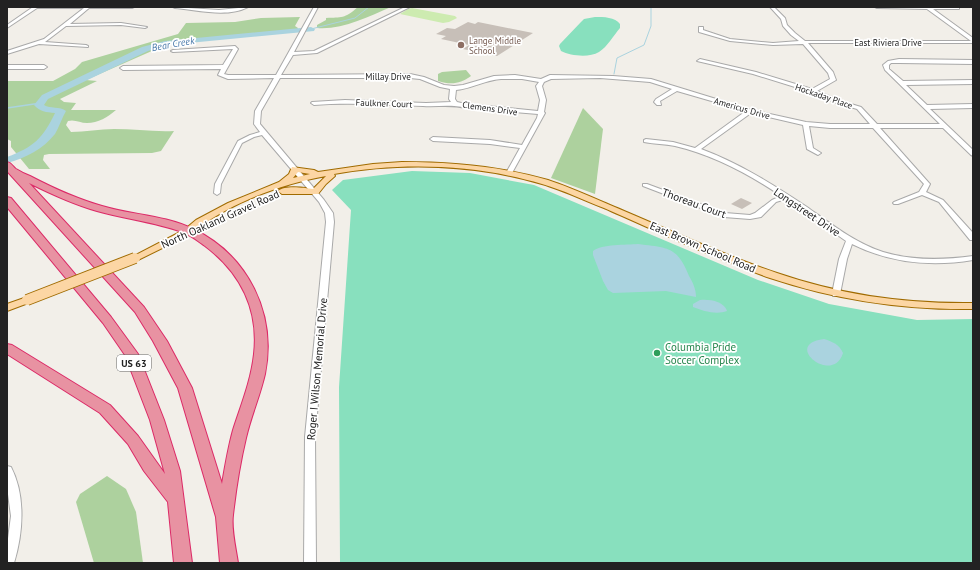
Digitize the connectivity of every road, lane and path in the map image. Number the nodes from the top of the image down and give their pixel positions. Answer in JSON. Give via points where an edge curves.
{"nodes":[{"id":1,"x":36,"y":7,"type":"edge"},
{"id":2,"x":88,"y":7,"type":"edge"},
{"id":3,"x":132,"y":7,"type":"edge"},
{"id":4,"x":175,"y":7,"type":"edge"},
{"id":5,"x":180,"y":7,"type":"edge"},
{"id":6,"x":246,"y":7,"type":"edge"},
{"id":7,"x":316,"y":7,"type":"edge"},
{"id":8,"x":408,"y":7,"type":"edge"},
{"id":9,"x":772,"y":7,"type":"edge"},
{"id":10,"x":929,"y":7,"type":"edge"},
{"id":11,"x":877,"y":8,"type":"edge"},
{"id":12,"x":957,"y":8,"type":"edge"},
{"id":13,"x":66,"y":25,"type":"junction"},
{"id":14,"x":7,"y":27,"type":"edge"},
{"id":15,"x":145,"y":27,"type":"dead end"},
{"id":16,"x":701,"y":28,"type":"dead end"},
{"id":17,"x":973,"y":41,"type":"edge"},
{"id":18,"x":804,"y":42,"type":"junction"},
{"id":19,"x":40,"y":43,"type":"junction"},
{"id":20,"x":86,"y":46,"type":"dead end"},
{"id":21,"x":173,"y":51,"type":"dead end"},
{"id":22,"x":7,"y":53,"type":"edge"},
{"id":23,"x":292,"y":54,"type":"junction"},
{"id":24,"x":700,"y":61,"type":"dead end"},
{"id":25,"x":973,"y":62,"type":"edge"},
{"id":26,"x":44,"y":66,"type":"dead end"},
{"id":27,"x":7,"y":67,"type":"edge"},
{"id":28,"x":225,"y":67,"type":"junction"},
{"id":29,"x":123,"y":68,"type":"dead end"},
{"id":30,"x":277,"y":76,"type":"junction"},
{"id":31,"x":542,"y":81,"type":"junction"},
{"id":32,"x":900,"y":82,"type":"junction"},
{"id":33,"x":973,"y":82,"type":"edge"},
{"id":34,"x":453,"y":88,"type":"junction"},
{"id":35,"x":677,"y":88,"type":"junction"},
{"id":36,"x":814,"y":91,"type":"junction"},
{"id":37,"x":455,"y":103,"type":"junction"},
{"id":38,"x":314,"y":104,"type":"dead end"},
{"id":39,"x":659,"y":104,"type":"dead end"},
{"id":40,"x":973,"y":106,"type":"edge"},
{"id":41,"x":925,"y":107,"type":"junction"},
{"id":42,"x":750,"y":111,"type":"junction"},
{"id":43,"x":542,"y":113,"type":"junction"},
{"id":44,"x":806,"y":124,"type":"junction"},
{"id":45,"x":876,"y":126,"type":"junction"},
{"id":46,"x":944,"y":126,"type":"junction"},
{"id":47,"x":264,"y":133,"type":"junction"},
{"id":48,"x":433,"y":139,"type":"dead end"},
{"id":49,"x":646,"y":141,"type":"dead end"},
{"id":50,"x":524,"y":147,"type":"junction"},
{"id":51,"x":696,"y":150,"type":"junction"},
{"id":52,"x":818,"y":153,"type":"dead end"},
{"id":53,"x":973,"y":154,"type":"edge"},
{"id":54,"x":11,"y":169,"type":"edge"},
{"id":55,"x":295,"y":169,"type":"junction"},
{"id":56,"x":509,"y":173,"type":"junction"},
{"id":57,"x":328,"y":175,"type":"junction"},
{"id":58,"x":304,"y":180,"type":"junction"},
{"id":59,"x":645,"y":185,"type":"dead end"},
{"id":60,"x":283,"y":187,"type":"junction"},
{"id":61,"x":316,"y":192,"type":"junction"},
{"id":62,"x":922,"y":192,"type":"junction"},
{"id":63,"x":217,"y":193,"type":"dead end"},
{"id":64,"x":786,"y":197,"type":"junction"},
{"id":65,"x":7,"y":200,"type":"edge"},
{"id":66,"x":896,"y":203,"type":"dead end"},
{"id":67,"x":188,"y":231,"type":"junction"},
{"id":68,"x":973,"y":238,"type":"edge"},
{"id":69,"x":850,"y":240,"type":"junction"},
{"id":70,"x":973,"y":258,"type":"edge"},
{"id":71,"x":836,"y":294,"type":"junction"},
{"id":72,"x":973,"y":306,"type":"edge"},
{"id":73,"x":7,"y":308,"type":"edge"},
{"id":74,"x":7,"y":348,"type":"edge"},
{"id":75,"x":7,"y":470,"type":"edge"},
{"id":76,"x":176,"y":500,"type":"junction"},
{"id":77,"x":224,"y":517,"type":"junction"},
{"id":78,"x":8,"y":563,"type":"edge"},
{"id":79,"x":183,"y":563,"type":"edge"},
{"id":80,"x":229,"y":563,"type":"edge"},
{"id":81,"x":310,"y":563,"type":"edge"}],
"edges":[{"from":1,"to":2,"type":"street"},
{"from":1,"to":14,"type":"street"},
{"from":2,"to":3,"type":"street"},
{"from":2,"to":13,"type":"street"},
{"from":4,"to":5,"type":"street"},
{"from":5,"to":6,"type":"street","via":[[219,12]]},
{"from":7,"to":23,"type":"street"},
{"from":8,"to":23,"type":"street","via":[[315,52]]},
{"from":9,"to":18,"type":"street","via":[[793,34]]},
{"from":10,"to":11,"type":"street"},
{"from":10,"to":12,"type":"street"},
{"from":10,"to":17,"type":"street"},
{"from":13,"to":15,"type":"street","via":[[121,24]]},
{"from":13,"to":19,"type":"street"},
{"from":16,"to":18,"type":"street","name":"East Riviera Drive","via":[[711,35],[736,41],[773,44]]},
{"from":17,"to":18,"type":"street","name":"East Riviera Drive"},
{"from":18,"to":36,"type":"street","via":[[831,72],[833,80]]},
{"from":19,"to":20,"type":"street"},
{"from":19,"to":22,"type":"street"},
{"from":21,"to":28,"type":"street","via":[[229,47],[236,49]]},
{"from":23,"to":30,"type":"street"},
{"from":24,"to":36,"type":"street","name":"Hockaday Place","via":[[754,73]]},
{"from":25,"to":32,"type":"street","via":[[890,62],[886,65],[887,69]]},
{"from":26,"to":27,"type":"street"},
{"from":28,"to":29,"type":"street"},
{"from":28,"to":30,"type":"street","name":"Millay Drive","via":[[221,75],[228,77]]},
{"from":30,"to":34,"type":"street","name":"Millay Drive","via":[[410,76],[422,78],[438,86]]},
{"from":30,"to":47,"type":"street","via":[[258,111],[257,124]]},
{"from":31,"to":34,"type":"street","name":"Millay Drive","via":[[493,78],[471,86]]},
{"from":31,"to":35,"type":"street","name":"Americus Drive","via":[[550,78],[635,78]]},
{"from":31,"to":43,"type":"street","via":[[539,86],[543,100]]},
{"from":32,"to":33,"type":"street"},
{"from":32,"to":41,"type":"street"},
{"from":34,"to":37,"type":"street","name":"Clemens Drive","via":[[452,99]]},
{"from":35,"to":39,"type":"street","via":[[658,100]]},
{"from":35,"to":42,"type":"street","name":"Americus Drive"},
{"from":36,"to":45,"type":"street","name":"Hockaday Place","via":[[859,108]]},
{"from":37,"to":38,"type":"street","name":"Faulkner Court"},
{"from":37,"to":43,"type":"street","name":"Clemens Drive"},
{"from":40,"to":41,"type":"street"},
{"from":41,"to":46,"type":"street"},
{"from":42,"to":44,"type":"street","name":"Americus Drive"},
{"from":42,"to":51,"type":"street"},
{"from":43,"to":50,"type":"street"},
{"from":44,"to":45,"type":"street","name":"Americus Drive"},
{"from":44,"to":52,"type":"street","via":[[810,149]]},
{"from":45,"to":46,"type":"street","name":"Americus Drive"},
{"from":45,"to":62,"type":"street","name":"Hockaday Place","via":[[927,184]]},
{"from":46,"to":53,"type":"street"},
{"from":47,"to":55,"type":"street"},
{"from":47,"to":63,"type":"street","via":[[240,142],[218,184]]},
{"from":48,"to":50,"type":"street"},
{"from":49,"to":51,"type":"street","name":"Longstreet Drive","via":[[670,143]]},
{"from":50,"to":56,"type":"street"},
{"from":51,"to":64,"type":"street","name":"Longstreet Drive","via":[[747,172]]},
{"from":54,"to":67,"type":"highway","via":[[51,191],[89,206]]},
{"from":54,"to":77,"type":"highway","number":"US 63","via":[[140,310],[160,341],[185,388]]},
{"from":55,"to":57,"type":"main road"},
{"from":55,"to":58,"type":"street"},
{"from":55,"to":60,"type":"main road"},
{"from":56,"to":57,"type":"main road","name":"East Brown School Road","via":[[439,165]]},
{"from":56,"to":71,"type":"main road","name":"East Brown School Road","via":[[567,190],[772,275]]},
{"from":57,"to":58,"type":"main road","name":"East Brown School Road"},
{"from":57,"to":61,"type":"main road"},
{"from":58,"to":60,"type":"main road","name":"North Oakland Gravel Road"},
{"from":58,"to":61,"type":"street","name":"Roger I Wilson Memorial Drive"},
{"from":59,"to":64,"type":"street","name":"Thoreau Court","via":[[731,216],[758,215],[774,201]]},
{"from":60,"to":61,"type":"main road"},
{"from":60,"to":67,"type":"main road","name":"North Oakland Gravel Road"},
{"from":61,"to":81,"type":"street","name":"Roger I Wilson Memorial Drive","via":[[326,206],[330,222],[310,437]]},
{"from":62,"to":66,"type":"street"},
{"from":62,"to":68,"type":"street","via":[[941,201]]},
{"from":64,"to":69,"type":"street","name":"Longstreet Drive"},
{"from":65,"to":76,"type":"highway","number":"US 63","via":[[107,320],[130,354],[157,420],[172,471]]},
{"from":67,"to":73,"type":"main road","name":"North Oakland Gravel Road","bridge":true,"via":[[135,258]]},
{"from":67,"to":77,"type":"highway","via":[[218,249],[237,268],[248,284],[259,316],[258,372],[239,437]]},
{"from":69,"to":70,"type":"street","name":"Longstreet Drive","via":[[883,255],[906,260],[957,261]]},
{"from":69,"to":71,"type":"street","via":[[843,259]]},
{"from":71,"to":72,"type":"main road","name":"East Brown School Road","via":[[910,304]]},
{"from":74,"to":76,"type":"highway","via":[[105,409],[133,440]]},
{"from":75,"to":78,"type":"street","via":[[13,486],[16,519],[15,538]]},
{"from":76,"to":79,"type":"highway","number":"US 63"},
{"from":77,"to":80,"type":"highway","number":"US 63"}]}
